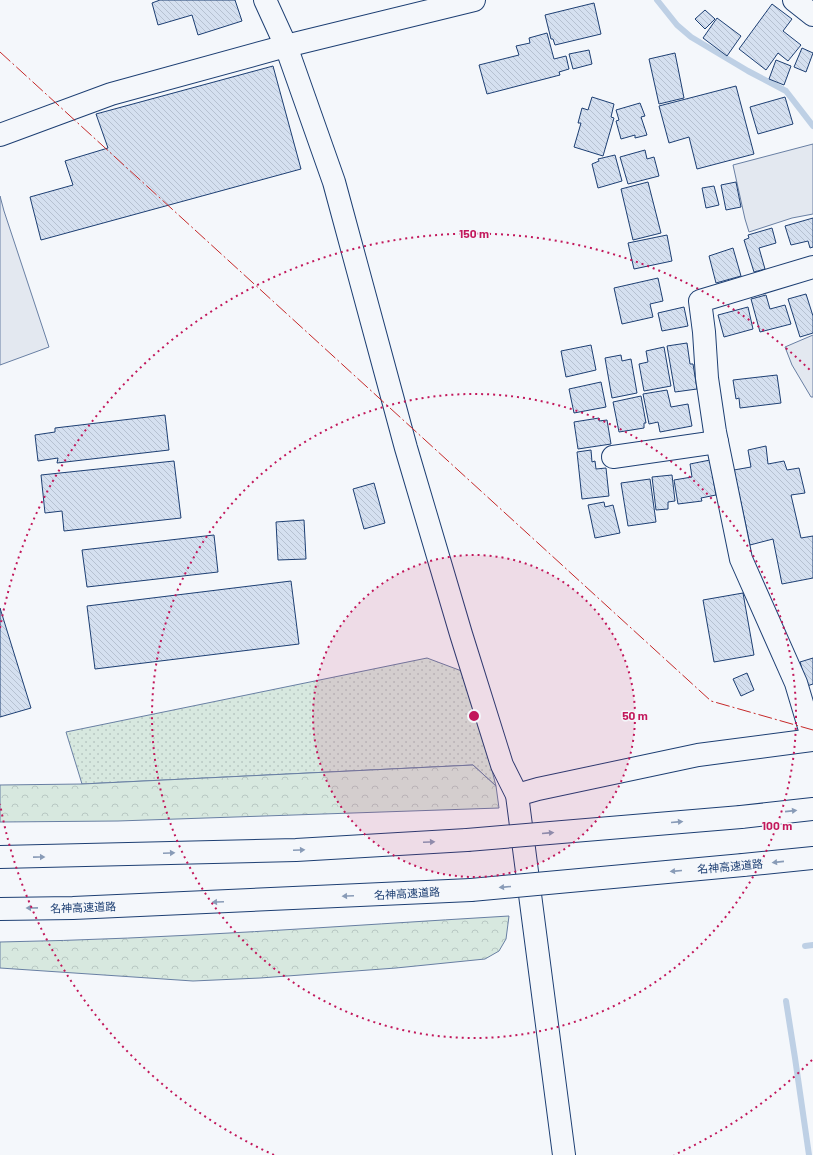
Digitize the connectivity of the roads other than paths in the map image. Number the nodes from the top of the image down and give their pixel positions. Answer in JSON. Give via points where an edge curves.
{"nodes":[{"id":1,"x":265,"y":0,"type":"edge"},
{"id":2,"x":474,"y":0,"type":"edge"},
{"id":3,"x":794,"y":0,"type":"edge"},
{"id":4,"x":813,"y":15,"type":"edge"},
{"id":5,"x":286,"y":46,"type":"junction"},
{"id":6,"x":0,"y":135,"type":"edge"},
{"id":7,"x":813,"y":267,"type":"edge"},
{"id":8,"x":716,"y":442,"type":"junction"},
{"id":9,"x":613,"y":457,"type":"dead end"},
{"id":10,"x":813,"y":740,"type":"edge"},
{"id":11,"x":517,"y":795,"type":"junction"},
{"id":12,"x":813,"y":809,"type":"edge"},
{"id":13,"x":0,"y":857,"type":"edge"},
{"id":14,"x":813,"y":858,"type":"edge"},
{"id":15,"x":0,"y":909,"type":"edge"},
{"id":16,"x":564,"y":1155,"type":"edge"}],
"edges":[{"from":1,"to":5,"type":"main road"},
{"from":2,"to":5,"type":"main road"},
{"from":3,"to":4,"type":"main road"},
{"from":5,"to":6,"type":"main road","via":[[111,94]]},
{"from":5,"to":11,"type":"main road","via":[[334,182],[406,448],[468,656],[502,765]]},
{"from":7,"to":8,"type":"main road","via":[[700,301],[706,378]]},
{"from":8,"to":9,"type":"main road"},
{"from":8,"to":10,"type":"main road","via":[[741,559],[796,683]]},
{"from":10,"to":11,"type":"main road","via":[[698,755]]},
{"from":11,"to":16,"type":"main road"},
{"from":13,"to":12,"type":"main road","one_way":true,"bridge":true,"via":[[296,850],[467,840]]},
{"from":14,"to":15,"type":"main road","name":"名神高速道路","one_way":true,"bridge":true,"via":[[471,890],[81,908]]}]}
